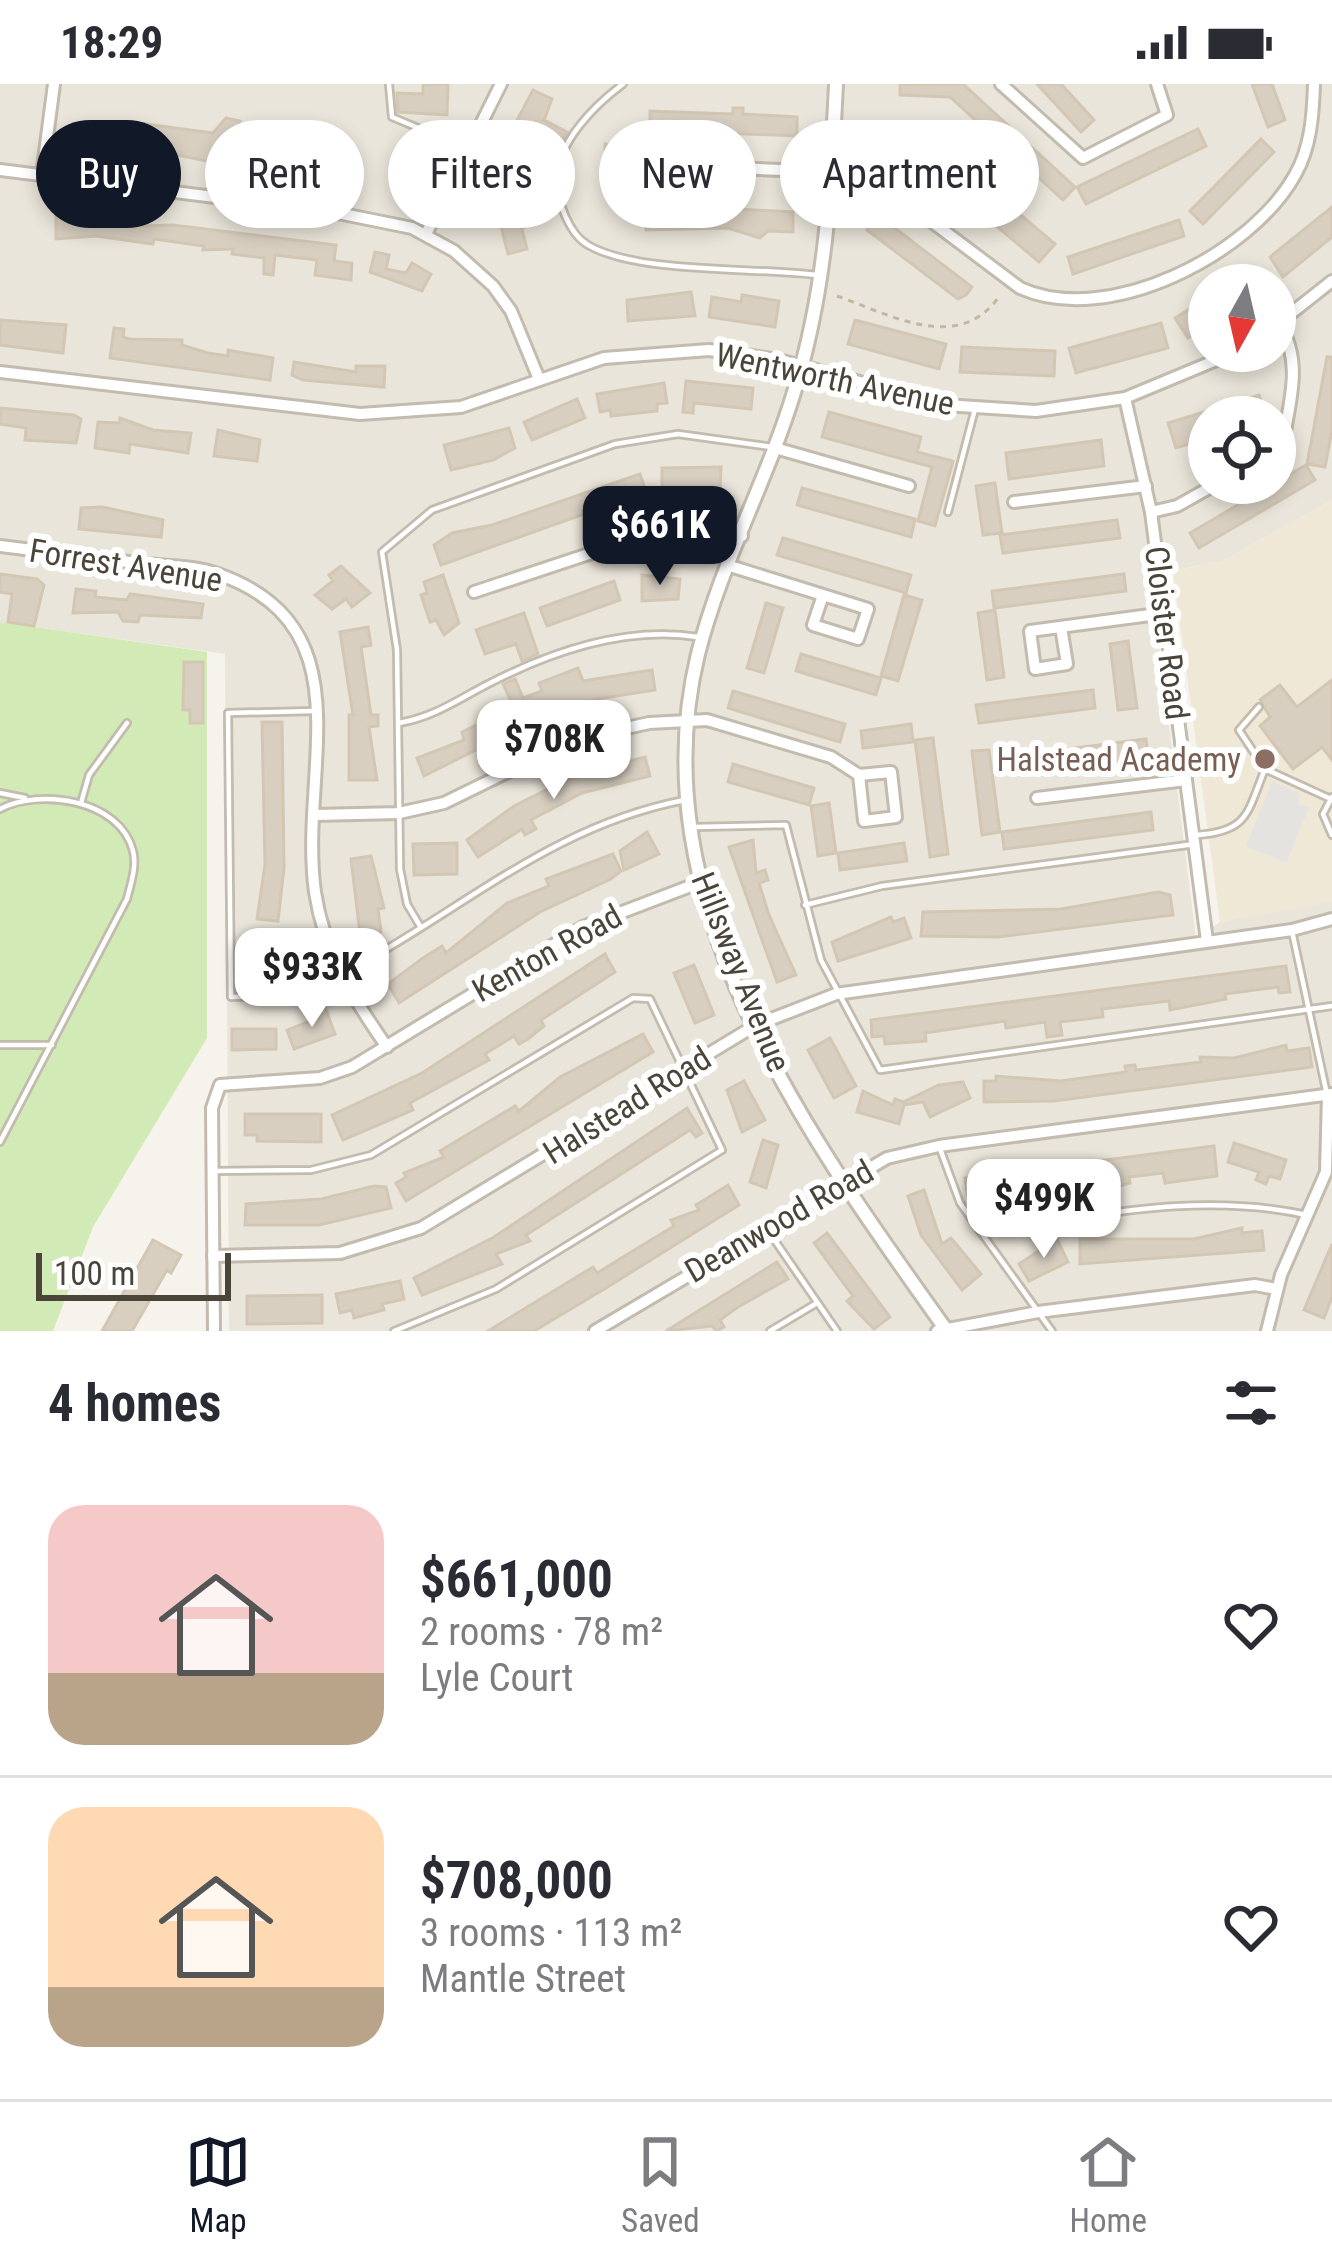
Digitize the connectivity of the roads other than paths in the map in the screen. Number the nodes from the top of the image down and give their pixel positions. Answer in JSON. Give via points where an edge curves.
{"nodes":[{"id":1,"x":53,"y":84,"type":"edge"},
{"id":2,"x":389,"y":84,"type":"edge"},
{"id":3,"x":501,"y":84,"type":"edge"},
{"id":4,"x":623,"y":84,"type":"edge"},
{"id":5,"x":836,"y":84,"type":"edge"},
{"id":6,"x":1001,"y":84,"type":"edge"},
{"id":7,"x":1157,"y":84,"type":"edge"},
{"id":8,"x":1315,"y":84,"type":"edge"},
{"id":9,"x":49,"y":120,"type":"edge"},
{"id":10,"x":399,"y":120,"type":"edge"},
{"id":11,"x":481,"y":120,"type":"edge"},
{"id":12,"x":834,"y":120,"type":"edge"},
{"id":13,"x":0,"y":170,"type":"edge"},
{"id":14,"x":36,"y":174,"type":"edge"},
{"id":15,"x":181,"y":193,"type":"edge"},
{"id":16,"x":429,"y":228,"type":"edge"},
{"id":17,"x":827,"y":228,"type":"edge"},
{"id":18,"x":943,"y":228,"type":"edge"},
{"id":19,"x":426,"y":234,"type":"junction"},
{"id":20,"x":822,"y":276,"type":"junction"},
{"id":21,"x":1332,"y":280,"type":"edge"},
{"id":22,"x":1296,"y":309,"type":"edge"},
{"id":23,"x":802,"y":366,"type":"junction"},
{"id":24,"x":0,"y":372,"type":"edge"},
{"id":25,"x":1188,"y":372,"type":"edge"},
{"id":26,"x":539,"y":379,"type":"junction"},
{"id":27,"x":1125,"y":398,"type":"junction"},
{"id":28,"x":975,"y":410,"type":"junction"},
{"id":29,"x":775,"y":448,"type":"junction"},
{"id":30,"x":909,"y":486,"type":"dead end"},
{"id":31,"x":1147,"y":486,"type":"junction"},
{"id":32,"x":1188,"y":500,"type":"edge"},
{"id":33,"x":1014,"y":502,"type":"dead end"},
{"id":34,"x":948,"y":512,"type":"dead end"},
{"id":35,"x":1151,"y":512,"type":"junction"},
{"id":36,"x":742,"y":536,"type":"junction"},
{"id":37,"x":0,"y":546,"type":"edge"},
{"id":38,"x":730,"y":566,"type":"junction"},
{"id":39,"x":475,"y":592,"type":"dead end"},
{"id":40,"x":823,"y":595,"type":"junction"},
{"id":41,"x":1165,"y":613,"type":"junction"},
{"id":42,"x":1061,"y":627,"type":"junction"},
{"id":43,"x":703,"y":637,"type":"junction"},
{"id":44,"x":1259,"y":707,"type":"dead end"},
{"id":45,"x":315,"y":711,"type":"junction"},
{"id":46,"x":686,"y":720,"type":"junction"},
{"id":47,"x":399,"y":723,"type":"junction"},
{"id":48,"x":127,"y":724,"type":"dead end"},
{"id":49,"x":1265,"y":770,"type":"junction"},
{"id":50,"x":859,"y":775,"type":"junction"},
{"id":51,"x":1186,"y":780,"type":"junction"},
{"id":52,"x":0,"y":793,"type":"edge"},
{"id":53,"x":25,"y":798,"type":"junction"},
{"id":54,"x":1037,"y":798,"type":"dead end"},
{"id":55,"x":1331,"y":798,"type":"edge"},
{"id":56,"x":685,"y":800,"type":"junction"},
{"id":57,"x":81,"y":803,"type":"junction"},
{"id":58,"x":0,"y":809,"type":"edge"},
{"id":59,"x":399,"y":813,"type":"junction"},
{"id":60,"x":315,"y":814,"type":"junction"},
{"id":61,"x":688,"y":827,"type":"junction"},
{"id":62,"x":1332,"y":835,"type":"edge"},
{"id":63,"x":1194,"y":840,"type":"junction"},
{"id":64,"x":700,"y":882,"type":"junction"},
{"id":65,"x":805,"y":904,"type":"junction"},
{"id":66,"x":1332,"y":919,"type":"edge"},
{"id":67,"x":420,"y":926,"type":"junction"},
{"id":68,"x":1292,"y":930,"type":"junction"},
{"id":69,"x":1207,"y":941,"type":"junction"},
{"id":70,"x":342,"y":974,"type":"junction"},
{"id":71,"x":836,"y":994,"type":"junction"},
{"id":72,"x":1332,"y":1006,"type":"edge"},
{"id":73,"x":1310,"y":1011,"type":"junction"},
{"id":74,"x":756,"y":1025,"type":"junction"},
{"id":75,"x":0,"y":1045,"type":"edge"},
{"id":76,"x":52,"y":1045,"type":"junction"},
{"id":77,"x":387,"y":1047,"type":"junction"},
{"id":78,"x":681,"y":1072,"type":"junction"},
{"id":79,"x":1330,"y":1095,"type":"edge"},
{"id":80,"x":0,"y":1142,"type":"edge"},
{"id":81,"x":940,"y":1146,"type":"junction"},
{"id":82,"x":213,"y":1171,"type":"junction"},
{"id":83,"x":841,"y":1181,"type":"junction"},
{"id":84,"x":1308,"y":1216,"type":"junction"},
{"id":85,"x":765,"y":1227,"type":"junction"},
{"id":86,"x":980,"y":1231,"type":"junction"},
{"id":87,"x":213,"y":1256,"type":"junction"},
{"id":88,"x":1276,"y":1289,"type":"junction"},
{"id":89,"x":817,"y":1303,"type":"junction"},
{"id":90,"x":1038,"y":1312,"type":"junction"},
{"id":91,"x":943,"y":1330,"type":"edge"},
{"id":92,"x":214,"y":1331,"type":"edge"},
{"id":93,"x":394,"y":1331,"type":"edge"},
{"id":94,"x":595,"y":1331,"type":"edge"},
{"id":95,"x":770,"y":1331,"type":"edge"},
{"id":96,"x":837,"y":1331,"type":"edge"},
{"id":97,"x":1052,"y":1331,"type":"edge"},
{"id":98,"x":1267,"y":1331,"type":"edge"}],
"edges":[{"from":1,"to":9,"type":"street"},
{"from":2,"to":10,"type":"lane","via":[[392,117]]},
{"from":3,"to":11,"type":"street"},
{"from":4,"to":20,"type":"lane","via":[[581,125],[557,173],[558,194],[584,243],[637,261]]},
{"from":5,"to":12,"type":"street","name":"Hillsway Avenue"},
{"from":6,"to":7,"type":"street","via":[[1083,158],[1167,115]]},
{"from":8,"to":18,"type":"street","via":[[1309,140],[1283,193],[1204,261],[1105,298],[1033,294]]},
{"from":13,"to":14,"type":"street"},
{"from":15,"to":19,"type":"street","via":[[333,212]]},
{"from":16,"to":19,"type":"street"},
{"from":17,"to":20,"type":"street","name":"Hillsway Avenue"},
{"from":19,"to":26,"type":"street","via":[[493,286]]},
{"from":20,"to":23,"type":"street","name":"Hillsway Avenue"},
{"from":21,"to":22,"type":"street"},
{"from":23,"to":26,"type":"street","name":"Wentworth Avenue","via":[[732,352],[657,351]]},
{"from":23,"to":28,"type":"street","name":"Wentworth Avenue"},
{"from":23,"to":29,"type":"street","name":"Hillsway Avenue"},
{"from":24,"to":26,"type":"street","name":"Wentworth Avenue","via":[[360,414],[461,407]]},
{"from":25,"to":27,"type":"street","name":"Wentworth Avenue"},
{"from":27,"to":28,"type":"street","name":"Wentworth Avenue"},
{"from":27,"to":31,"type":"street","name":"Cloister Road"},
{"from":28,"to":34,"type":"lane"},
{"from":29,"to":30,"type":"street"},
{"from":29,"to":36,"type":"street","name":"Hillsway Avenue"},
{"from":29,"to":47,"type":"lane","via":[[678,434],[631,441],[421,516],[382,552]]},
{"from":31,"to":33,"type":"street"},
{"from":31,"to":35,"type":"street","name":"Cloister Road"},
{"from":32,"to":35,"type":"street"},
{"from":35,"to":41,"type":"street","name":"Cloister Road"},
{"from":36,"to":38,"type":"street","name":"Hillsway Avenue"},
{"from":36,"to":39,"type":"street","via":[[673,526]]},
{"from":37,"to":45,"type":"street","name":"Forrest Avenue","via":[[212,572],[249,587],[296,626],[313,663]]},
{"from":38,"to":40,"type":"street"},
{"from":38,"to":43,"type":"street","name":"Hillsway Avenue"},
{"from":40,"to":40,"type":"street","via":[[813,625],[858,640],[868,609]]},
{"from":41,"to":42,"type":"street"},
{"from":41,"to":51,"type":"street","name":"Cloister Road"},
{"from":42,"to":42,"type":"street","via":[[1030,631],[1035,669],[1066,664]]},
{"from":43,"to":46,"type":"street","name":"Hillsway Avenue"},
{"from":43,"to":47,"type":"lane","via":[[619,635]]},
{"from":44,"to":49,"type":"lane","via":[[1239,730]]},
{"from":45,"to":60,"type":"street","name":"Forrest Avenue"},
{"from":45,"to":70,"type":"lane","via":[[228,712],[231,997],[291,995]]},
{"from":46,"to":50,"type":"street","via":[[831,757]]},
{"from":46,"to":56,"type":"street","name":"Hillsway Avenue"},
{"from":46,"to":59,"type":"street","via":[[573,740],[460,796]]},
{"from":47,"to":59,"type":"lane"},
{"from":48,"to":57,"type":"lane","via":[[89,775]]},
{"from":49,"to":55,"type":"lane"},
{"from":49,"to":63,"type":"lane","via":[[1242,824]]},
{"from":50,"to":50,"type":"street","via":[[891,772],[896,818],[863,821]]},
{"from":51,"to":54,"type":"street"},
{"from":51,"to":63,"type":"street","name":"Cloister Road"},
{"from":52,"to":53,"type":"lane"},
{"from":53,"to":57,"type":"lane"},
{"from":53,"to":58,"type":"lane"},
{"from":55,"to":62,"type":"lane","via":[[1323,814]]},
{"from":56,"to":61,"type":"street","name":"Hillsway Avenue"},
{"from":56,"to":67,"type":"lane","via":[[567,836]]},
{"from":57,"to":76,"type":"lane","via":[[126,833],[133,873]]},
{"from":59,"to":60,"type":"street"},
{"from":59,"to":67,"type":"lane","via":[[402,885]]},
{"from":60,"to":70,"type":"street","name":"Forrest Avenue","via":[[318,907]]},
{"from":61,"to":64,"type":"street","name":"Hillsway Avenue"},
{"from":61,"to":65,"type":"lane","via":[[786,825]]},
{"from":63,"to":65,"type":"lane"},
{"from":63,"to":69,"type":"street","name":"Cloister Road"},
{"from":64,"to":74,"type":"street","name":"Hillsway Avenue"},
{"from":64,"to":77,"type":"street","name":"Kenton Road","via":[[583,927]]},
{"from":65,"to":71,"type":"lane"},
{"from":66,"to":68,"type":"street","name":"Halstead Road"},
{"from":67,"to":70,"type":"lane"},
{"from":68,"to":69,"type":"street","name":"Halstead Road"},
{"from":68,"to":73,"type":"lane"},
{"from":69,"to":71,"type":"street","name":"Halstead Road"},
{"from":70,"to":77,"type":"street","name":"Forrest Avenue"},
{"from":71,"to":73,"type":"lane","via":[[880,1070]]},
{"from":71,"to":74,"type":"street","name":"Halstead Road"},
{"from":72,"to":73,"type":"lane"},
{"from":73,"to":79,"type":"lane"},
{"from":74,"to":78,"type":"street","name":"Halstead Road"},
{"from":74,"to":83,"type":"street","name":"Hillsway Avenue"},
{"from":75,"to":76,"type":"lane"},
{"from":76,"to":80,"type":"lane"},
{"from":77,"to":82,"type":"street","name":"Kenton Road","via":[[320,1078],[227,1082],[212,1108]]},
{"from":78,"to":82,"type":"lane","via":[[650,999],[641,995],[371,1155],[311,1170]]},
{"from":78,"to":87,"type":"street","name":"Halstead Road","via":[[422,1228],[340,1253]]},
{"from":78,"to":93,"type":"lane","via":[[722,1150],[496,1289]]},
{"from":79,"to":81,"type":"street","name":"Deanwood Road"},
{"from":79,"to":84,"type":"street","via":[[1328,1157]]},
{"from":81,"to":83,"type":"street","name":"Deanwood Road"},
{"from":81,"to":86,"type":"lane","via":[[953,1190]]},
{"from":82,"to":87,"type":"street"},
{"from":83,"to":85,"type":"street","name":"Deanwood Road"},
{"from":83,"to":91,"type":"street","name":"Hillsway Avenue"},
{"from":84,"to":86,"type":"lane","via":[[1202,1202]]},
{"from":84,"to":88,"type":"street"},
{"from":85,"to":89,"type":"lane"},
{"from":85,"to":94,"type":"street","name":"Deanwood Road"},
{"from":86,"to":90,"type":"lane"},
{"from":87,"to":92,"type":"street"},
{"from":88,"to":90,"type":"street","via":[[1255,1285]]},
{"from":88,"to":98,"type":"street"},
{"from":89,"to":95,"type":"lane"},
{"from":89,"to":96,"type":"lane"},
{"from":90,"to":91,"type":"street"},
{"from":90,"to":97,"type":"lane"}]}
